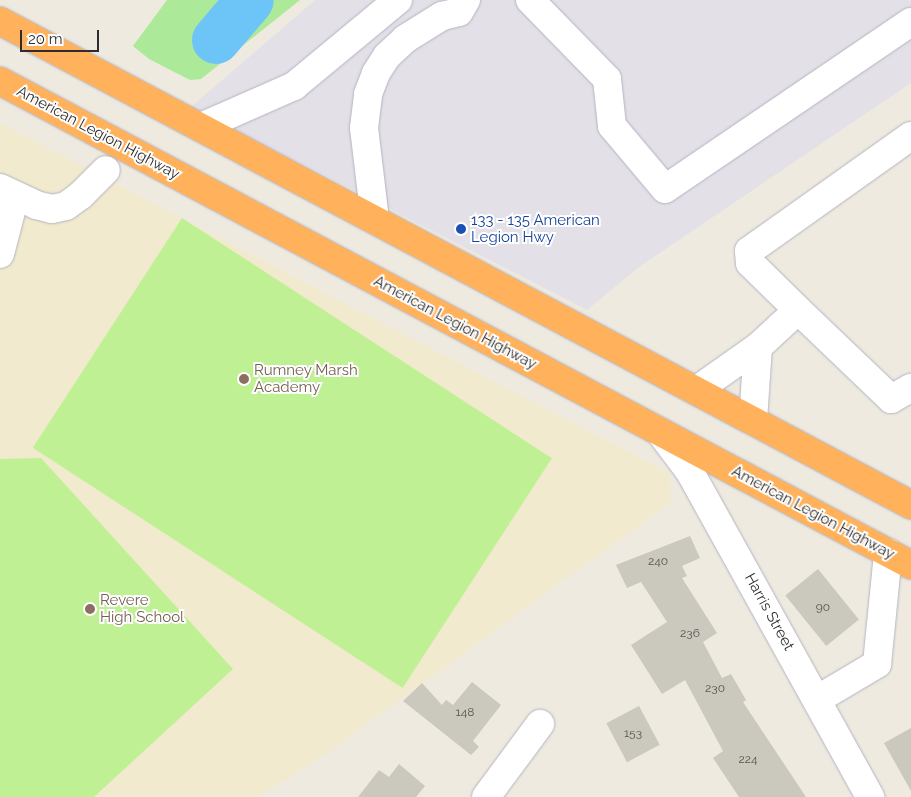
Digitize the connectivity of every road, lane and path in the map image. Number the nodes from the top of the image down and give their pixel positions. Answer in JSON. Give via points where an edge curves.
{"nodes":[{"id":1,"x":398,"y":0,"type":"edge"},
{"id":2,"x":466,"y":0,"type":"edge"},
{"id":3,"x":530,"y":0,"type":"edge"},
{"id":4,"x":0,"y":21,"type":"edge"},
{"id":5,"x":911,"y":22,"type":"edge"},
{"id":6,"x":0,"y":81,"type":"edge"},
{"id":7,"x":201,"y":127,"type":"junction"},
{"id":8,"x":911,"y":136,"type":"edge"},
{"id":9,"x":106,"y":170,"type":"dead end"},
{"id":10,"x":8,"y":192,"type":"edge"},
{"id":11,"x":375,"y":220,"type":"junction"},
{"id":12,"x":0,"y":254,"type":"edge"},
{"id":13,"x":798,"y":310,"type":"junction"},
{"id":14,"x":758,"y":347,"type":"junction"},
{"id":15,"x":911,"y":388,"type":"edge"},
{"id":16,"x":697,"y":390,"type":"junction"},
{"id":17,"x":753,"y":420,"type":"junction"},
{"id":18,"x":660,"y":432,"type":"junction"},
{"id":19,"x":911,"y":505,"type":"edge"},
{"id":20,"x":900,"y":559,"type":"edge"},
{"id":21,"x":818,"y":699,"type":"junction"},
{"id":22,"x":540,"y":724,"type":"dead end"},
{"id":23,"x":486,"y":797,"type":"edge"},
{"id":24,"x":870,"y":797,"type":"edge"}],
"edges":[{"from":1,"to":7,"type":"street","via":[[294,86]]},
{"from":2,"to":11,"type":"street","via":[[458,12],[442,16],[405,39],[387,56],[376,74],[368,94],[364,128]]},
{"from":3,"to":5,"type":"street","via":[[607,79],[612,126],[665,189]]},
{"from":4,"to":7,"type":"highway"},
{"from":6,"to":18,"type":"highway","name":"American Legion Highway"},
{"from":7,"to":11,"type":"highway"},
{"from":8,"to":13,"type":"street","via":[[749,251],[750,262]]},
{"from":9,"to":10,"type":"street","via":[[81,196],[66,206],[52,209],[36,206]]},
{"from":10,"to":12,"type":"street"},
{"from":11,"to":16,"type":"highway"},
{"from":13,"to":14,"type":"street"},
{"from":13,"to":15,"type":"street","via":[[890,399]]},
{"from":14,"to":16,"type":"street"},
{"from":14,"to":17,"type":"street"},
{"from":16,"to":17,"type":"highway"},
{"from":17,"to":19,"type":"highway"},
{"from":18,"to":20,"type":"highway","name":"American Legion Highway"},
{"from":18,"to":21,"type":"street","name":"Harris Street","via":[[690,472]]},
{"from":20,"to":21,"type":"street","via":[[877,664]]},
{"from":21,"to":24,"type":"street","name":"Harris Street"},
{"from":22,"to":23,"type":"street"}]}
